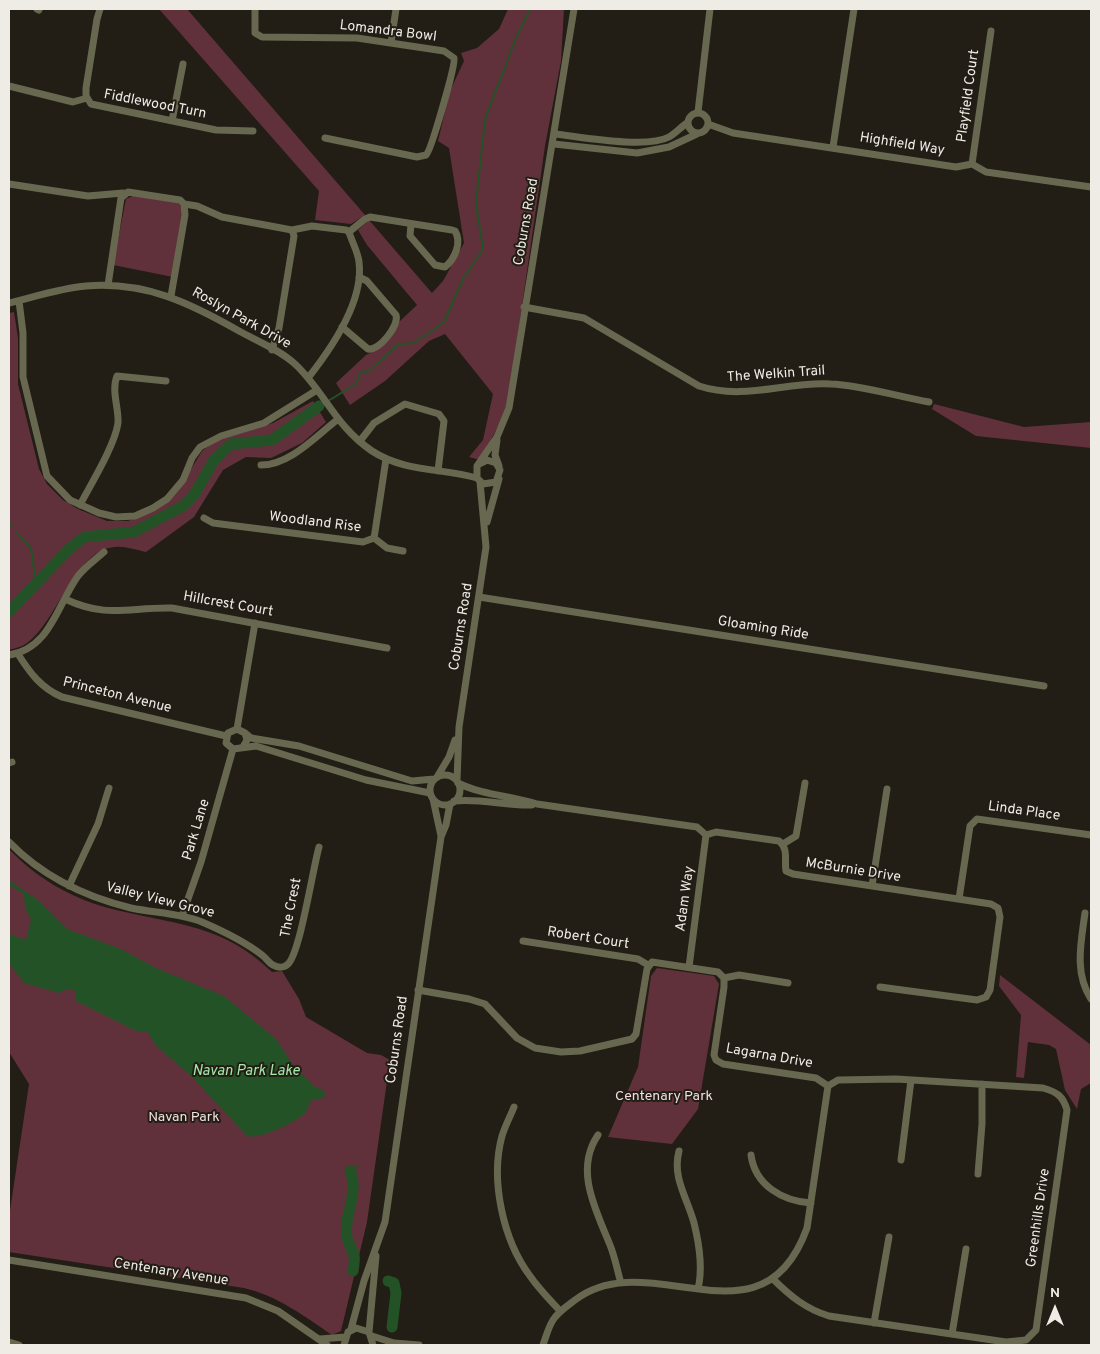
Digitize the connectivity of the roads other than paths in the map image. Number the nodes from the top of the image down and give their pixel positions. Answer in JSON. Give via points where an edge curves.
{"nodes":[{"id":1,"x":100,"y":9,"type":"edge"},
{"id":2,"x":255,"y":9,"type":"edge"},
{"id":3,"x":396,"y":9,"type":"edge"},
{"id":4,"x":574,"y":9,"type":"edge"},
{"id":5,"x":710,"y":9,"type":"edge"},
{"id":6,"x":854,"y":9,"type":"edge"},
{"id":7,"x":991,"y":31,"type":"dead end"},
{"id":8,"x":391,"y":43,"type":"junction"},
{"id":9,"x":183,"y":64,"type":"dead end"},
{"id":10,"x":9,"y":86,"type":"edge"},
{"id":11,"x":87,"y":98,"type":"junction"},
{"id":12,"x":698,"y":112,"type":"junction"},
{"id":13,"x":172,"y":121,"type":"junction"},
{"id":14,"x":687,"y":123,"type":"junction"},
{"id":15,"x":708,"y":124,"type":"junction"},
{"id":16,"x":253,"y":131,"type":"dead end"},
{"id":17,"x":699,"y":133,"type":"junction"},
{"id":18,"x":555,"y":134,"type":"junction"},
{"id":19,"x":324,"y":138,"type":"dead end"},
{"id":20,"x":554,"y":144,"type":"junction"},
{"id":21,"x":833,"y":146,"type":"junction"},
{"id":22,"x":972,"y":164,"type":"junction"},
{"id":23,"x":9,"y":184,"type":"edge"},
{"id":24,"x":1091,"y":187,"type":"edge"},
{"id":25,"x":123,"y":194,"type":"junction"},
{"id":26,"x":184,"y":204,"type":"junction"},
{"id":27,"x":411,"y":224,"type":"junction"},
{"id":28,"x":292,"y":230,"type":"junction"},
{"id":29,"x":349,"y":232,"type":"junction"},
{"id":30,"x":359,"y":277,"type":"junction"},
{"id":31,"x":108,"y":285,"type":"junction"},
{"id":32,"x":171,"y":296,"type":"junction"},
{"id":33,"x":19,"y":301,"type":"junction"},
{"id":34,"x":9,"y":303,"type":"edge"},
{"id":35,"x":524,"y":306,"type":"junction"},
{"id":36,"x":342,"y":327,"type":"junction"},
{"id":37,"x":272,"y":350,"type":"junction"},
{"id":38,"x":308,"y":378,"type":"junction"},
{"id":39,"x":166,"y":381,"type":"dead end"},
{"id":40,"x":317,"y":390,"type":"junction"},
{"id":41,"x":929,"y":402,"type":"dead end"},
{"id":42,"x":337,"y":420,"type":"junction"},
{"id":43,"x":497,"y":437,"type":"junction"},
{"id":44,"x":360,"y":441,"type":"junction"},
{"id":45,"x":386,"y":459,"type":"junction"},
{"id":46,"x":261,"y":465,"type":"dead end"},
{"id":47,"x":478,"y":465,"type":"junction"},
{"id":48,"x":499,"y":466,"type":"junction"},
{"id":49,"x":438,"y":471,"type":"junction"},
{"id":50,"x":457,"y":472,"type":"junction"},
{"id":51,"x":499,"y":479,"type":"junction"},
{"id":52,"x":478,"y":480,"type":"junction"},
{"id":53,"x":80,"y":505,"type":"junction"},
{"id":54,"x":204,"y":518,"type":"dead end"},
{"id":55,"x":486,"y":531,"type":"junction"},
{"id":56,"x":374,"y":538,"type":"junction"},
{"id":57,"x":403,"y":551,"type":"dead end"},
{"id":58,"x":104,"y":552,"type":"dead end"},
{"id":59,"x":479,"y":596,"type":"junction"},
{"id":60,"x":65,"y":599,"type":"junction"},
{"id":61,"x":255,"y":623,"type":"junction"},
{"id":62,"x":387,"y":648,"type":"dead end"},
{"id":63,"x":18,"y":654,"type":"junction"},
{"id":64,"x":9,"y":655,"type":"edge"},
{"id":65,"x":1044,"y":686,"type":"dead end"},
{"id":66,"x":459,"y":727,"type":"junction"},
{"id":67,"x":237,"y":729,"type":"junction"},
{"id":68,"x":245,"y":733,"type":"junction"},
{"id":69,"x":226,"y":736,"type":"junction"},
{"id":70,"x":243,"y":747,"type":"junction"},
{"id":71,"x":233,"y":749,"type":"junction"},
{"id":72,"x":436,"y":778,"type":"junction"},
{"id":73,"x":458,"y":782,"type":"junction"},
{"id":74,"x":805,"y":782,"type":"dead end"},
{"id":75,"x":109,"y":788,"type":"dead end"},
{"id":76,"x":887,"y":789,"type":"dead end"},
{"id":77,"x":431,"y":796,"type":"junction"},
{"id":78,"x":452,"y":803,"type":"junction"},
{"id":79,"x":537,"y":804,"type":"junction"},
{"id":80,"x":706,"y":835,"type":"junction"},
{"id":81,"x":1091,"y":835,"type":"edge"},
{"id":82,"x":441,"y":837,"type":"junction"},
{"id":83,"x":9,"y":842,"type":"edge"},
{"id":84,"x":784,"y":844,"type":"junction"},
{"id":85,"x":318,"y":847,"type":"dead end"},
{"id":86,"x":69,"y":886,"type":"junction"},
{"id":87,"x":872,"y":886,"type":"junction"},
{"id":88,"x":959,"y":899,"type":"junction"},
{"id":89,"x":1085,"y":913,"type":"dead end"},
{"id":90,"x":182,"y":916,"type":"junction"},
{"id":91,"x":523,"y":942,"type":"dead end"},
{"id":92,"x":648,"y":965,"type":"junction"},
{"id":93,"x":281,"y":967,"type":"joint"},
{"id":94,"x":689,"y":967,"type":"junction"},
{"id":95,"x":724,"y":978,"type":"junction"},
{"id":96,"x":788,"y":982,"type":"dead end"},
{"id":97,"x":880,"y":986,"type":"dead end"},
{"id":98,"x":418,"y":990,"type":"junction"},
{"id":99,"x":1091,"y":998,"type":"edge"},
{"id":100,"x":911,"y":1080,"type":"junction"},
{"id":101,"x":982,"y":1084,"type":"junction"},
{"id":102,"x":828,"y":1086,"type":"junction"},
{"id":103,"x":514,"y":1107,"type":"dead end"},
{"id":104,"x":598,"y":1134,"type":"dead end"},
{"id":105,"x":679,"y":1151,"type":"dead end"},
{"id":106,"x":751,"y":1155,"type":"dead end"},
{"id":107,"x":901,"y":1160,"type":"dead end"},
{"id":108,"x":978,"y":1174,"type":"dead end"},
{"id":109,"x":811,"y":1203,"type":"junction"},
{"id":110,"x":889,"y":1237,"type":"dead end"},
{"id":111,"x":378,"y":1245,"type":"junction"},
{"id":112,"x":966,"y":1249,"type":"dead end"},
{"id":113,"x":9,"y":1260,"type":"edge"},
{"id":114,"x":772,"y":1279,"type":"junction"},
{"id":115,"x":621,"y":1283,"type":"junction"},
{"id":116,"x":698,"y":1289,"type":"junction"},
{"id":117,"x":560,"y":1311,"type":"junction"},
{"id":118,"x":874,"y":1323,"type":"junction"},
{"id":119,"x":352,"y":1329,"type":"junction"},
{"id":120,"x":370,"y":1334,"type":"junction"},
{"id":121,"x":952,"y":1334,"type":"junction"},
{"id":122,"x":345,"y":1337,"type":"junction"},
{"id":123,"x":320,"y":1339,"type":"junction"},
{"id":124,"x":9,"y":1342,"type":"edge"},
{"id":125,"x":545,"y":1343,"type":"edge"},
{"id":126,"x":1026,"y":1343,"type":"edge"},
{"id":127,"x":19,"y":1345,"type":"edge"},
{"id":128,"x":327,"y":1345,"type":"edge"},
{"id":129,"x":344,"y":1345,"type":"edge"},
{"id":130,"x":373,"y":1345,"type":"edge"},
{"id":131,"x":419,"y":1345,"type":"edge"}],
"edges":[{"from":1,"to":11,"type":"street","name":"Fiddlewood Turn","via":[[87,80]]},
{"from":2,"to":8,"type":"street","name":"Lomandra Bowl","via":[[255,33],[262,38],[357,38]]},
{"from":3,"to":8,"type":"street"},
{"from":4,"to":18,"type":"street","name":"Coburns Road"},
{"from":5,"to":12,"type":"street"},
{"from":6,"to":21,"type":"street"},
{"from":7,"to":22,"type":"street","name":"Playfield Court"},
{"from":8,"to":19,"type":"street","name":"Lomandra Bowl","via":[[444,52],[454,58],[454,72],[445,92],[429,152],[417,157]]},
{"from":9,"to":13,"type":"street"},
{"from":10,"to":11,"type":"street","via":[[72,102]]},
{"from":11,"to":13,"type":"street","name":"Fiddlewood Turn","via":[[98,106]]},
{"from":12,"to":14,"type":"street","via":[[690,116]]},
{"from":12,"to":15,"type":"street","via":[[705,115]]},
{"from":13,"to":16,"type":"street","name":"Fiddlewood Turn","via":[[216,130]]},
{"from":14,"to":17,"type":"street","via":[[692,131]]},
{"from":14,"to":18,"type":"street","via":[[669,137],[656,141]]},
{"from":15,"to":17,"type":"street"},
{"from":15,"to":21,"type":"street","name":"Highfield Way","via":[[733,132]]},
{"from":17,"to":20,"type":"street","via":[[669,147],[637,153]]},
{"from":18,"to":20,"type":"street","name":"Coburns Road"},
{"from":20,"to":35,"type":"street","name":"Coburns Road"},
{"from":21,"to":22,"type":"street","name":"Highfield Way","via":[[956,167]]},
{"from":22,"to":24,"type":"street","name":"Highfield Way","via":[[986,172]]},
{"from":23,"to":25,"type":"street","via":[[88,196]]},
{"from":25,"to":26,"type":"street","via":[[128,192],[180,200]]},
{"from":25,"to":31,"type":"street"},
{"from":26,"to":28,"type":"street","via":[[222,217]]},
{"from":26,"to":32,"type":"street","via":[[185,215]]},
{"from":27,"to":27,"type":"street","via":[[410,236],[435,265],[442,268],[448,265],[458,243],[457,232]]},
{"from":27,"to":29,"type":"street","via":[[370,217]]},
{"from":28,"to":29,"type":"street","via":[[312,226]]},
{"from":28,"to":37,"type":"street","via":[[294,236],[279,328]]},
{"from":29,"to":30,"type":"street","via":[[359,262]]},
{"from":30,"to":36,"type":"street"},
{"from":30,"to":36,"type":"street","via":[[367,281],[396,314],[395,325],[372,350]]},
{"from":31,"to":32,"type":"street","name":"Roslyn Park Drive"},
{"from":31,"to":33,"type":"street","name":"Roslyn Park Drive","via":[[84,286]]},
{"from":32,"to":37,"type":"street","name":"Roslyn Park Drive","via":[[198,307]]},
{"from":33,"to":34,"type":"street","name":"Roslyn Park Drive"},
{"from":33,"to":53,"type":"street","via":[[23,377],[43,464],[53,484]]},
{"from":35,"to":41,"type":"street","name":"The Welkin Trail","via":[[584,318],[699,386],[715,391],[831,384]]},
{"from":35,"to":43,"type":"street","name":"Coburns Road","via":[[509,408]]},
{"from":36,"to":38,"type":"street","via":[[329,352]]},
{"from":37,"to":38,"type":"street","name":"Roslyn Park Drive","via":[[293,362]]},
{"from":38,"to":40,"type":"street","name":"Roslyn Park Drive"},
{"from":39,"to":53,"type":"street","via":[[117,376],[114,383],[118,422],[115,436]]},
{"from":40,"to":42,"type":"street","name":"Roslyn Park Drive"},
{"from":40,"to":53,"type":"street","via":[[264,423],[221,436],[200,447],[183,480],[167,500],[153,508],[135,516],[116,517]]},
{"from":42,"to":44,"type":"street","name":"Roslyn Park Drive"},
{"from":42,"to":46,"type":"street","via":[[296,452],[274,463]]},
{"from":43,"to":47,"type":"street","name":"Coburns Road"},
{"from":43,"to":48,"type":"street","name":"Coburns Road","via":[[495,455]]},
{"from":44,"to":45,"type":"street","name":"Roslyn Park Drive"},
{"from":44,"to":49,"type":"street","via":[[374,423],[400,406],[410,404],[439,414],[444,421]]},
{"from":45,"to":49,"type":"street","name":"Roslyn Park Drive"},
{"from":45,"to":56,"type":"street","name":"Woodland Rise"},
{"from":47,"to":48,"type":"street","via":[[492,460]]},
{"from":47,"to":50,"type":"street","name":"Roslyn Park Drive"},
{"from":47,"to":52,"type":"street"},
{"from":48,"to":51,"type":"street"},
{"from":49,"to":50,"type":"street","name":"Roslyn Park Drive"},
{"from":50,"to":52,"type":"street","name":"Roslyn Park Drive"},
{"from":51,"to":52,"type":"street","via":[[492,484]]},
{"from":51,"to":55,"type":"street","name":"Coburns Road"},
{"from":52,"to":55,"type":"street","name":"Coburns Road"},
{"from":54,"to":56,"type":"street","name":"Woodland Rise","via":[[213,523],[363,542]]},
{"from":55,"to":59,"type":"street","name":"Coburns Road"},
{"from":56,"to":57,"type":"street","via":[[387,548]]},
{"from":58,"to":60,"type":"street","via":[[78,577]]},
{"from":59,"to":65,"type":"street","name":"Gloaming Ride"},
{"from":59,"to":66,"type":"street","name":"Coburns Road"},
{"from":60,"to":61,"type":"street","name":"Hillcrest Court","via":[[97,611],[172,608]]},
{"from":60,"to":63,"type":"street","via":[[42,639]]},
{"from":61,"to":62,"type":"street","name":"Hillcrest Court"},
{"from":61,"to":67,"type":"street"},
{"from":63,"to":64,"type":"street"},
{"from":63,"to":69,"type":"street","name":"Princeton Avenue","via":[[35,680],[62,697]]},
{"from":66,"to":72,"type":"street","name":"Coburns Road","via":[[451,752]]},
{"from":66,"to":73,"type":"street","name":"Coburns Road"},
{"from":67,"to":68,"type":"street"},
{"from":67,"to":69,"type":"street"},
{"from":68,"to":70,"type":"street","via":[[247,740]]},
{"from":68,"to":72,"type":"street","via":[[251,738],[299,746],[412,781]]},
{"from":69,"to":71,"type":"street","via":[[226,743]]},
{"from":70,"to":71,"type":"street"},
{"from":70,"to":77,"type":"street","via":[[256,746]]},
{"from":71,"to":90,"type":"street","name":"Park Lane"},
{"from":72,"to":73,"type":"street","via":[[446,775]]},
{"from":72,"to":77,"type":"street","via":[[430,785]]},
{"from":73,"to":78,"type":"street","via":[[460,793]]},
{"from":73,"to":79,"type":"street","via":[[477,790]]},
{"from":74,"to":84,"type":"street","via":[[796,836]]},
{"from":75,"to":86,"type":"street","via":[[98,824]]},
{"from":76,"to":87,"type":"street"},
{"from":77,"to":78,"type":"street","via":[[440,804]]},
{"from":77,"to":82,"type":"street","name":"Coburns Road"},
{"from":78,"to":79,"type":"street","via":[[466,800]]},
{"from":78,"to":82,"type":"street","name":"Coburns Road"},
{"from":79,"to":80,"type":"street","via":[[697,827]]},
{"from":80,"to":84,"type":"street","via":[[716,832]]},
{"from":80,"to":94,"type":"street","name":"Adam Way"},
{"from":81,"to":88,"type":"street","name":"Linda Place","via":[[977,818],[970,826]]},
{"from":82,"to":98,"type":"street","name":"Coburns Road"},
{"from":83,"to":86,"type":"street","name":"Valley View Grove","via":[[36,865]]},
{"from":84,"to":87,"type":"street","name":"McBurnie Drive","via":[[786,871]]},
{"from":85,"to":93,"type":"street","name":"The Crest","via":[[298,946],[288,964]]},
{"from":86,"to":90,"type":"street","name":"Valley View Grove","via":[[109,902]]},
{"from":87,"to":88,"type":"street","name":"McBurnie Drive"},
{"from":88,"to":97,"type":"street","name":"McBurnie Drive","via":[[998,908],[1000,917],[990,990],[986,997],[977,1000]]},
{"from":89,"to":99,"type":"street","via":[[1079,960],[1081,977]]},
{"from":90,"to":93,"type":"street","name":"Valley View Grove","via":[[225,931],[263,955],[274,966]]},
{"from":91,"to":92,"type":"street","name":"Robert Court","via":[[638,959]]},
{"from":92,"to":94,"type":"street","via":[[656,962]]},
{"from":92,"to":98,"type":"street","via":[[636,1034],[632,1039],[580,1051],[535,1048],[517,1038],[485,1004]]},
{"from":94,"to":95,"type":"street","via":[[718,972]]},
{"from":95,"to":96,"type":"street","via":[[739,975]]},
{"from":95,"to":102,"type":"street","name":"Lagarna Drive","via":[[716,1060],[723,1064],[816,1078]]},
{"from":98,"to":111,"type":"street","name":"Coburns Road","via":[[385,1222]]},
{"from":100,"to":101,"type":"street","name":"Greenhills Drive"},
{"from":100,"to":102,"type":"street","name":"Greenhills Drive","via":[[838,1080]]},
{"from":100,"to":107,"type":"street"},
{"from":101,"to":108,"type":"street"},
{"from":101,"to":126,"type":"street","name":"Greenhills Drive","via":[[1054,1091],[1063,1098],[1067,1110],[1036,1330]]},
{"from":102,"to":109,"type":"street"},
{"from":103,"to":117,"type":"street","via":[[502,1136],[497,1168],[507,1232],[528,1275]]},
{"from":104,"to":115,"type":"street","via":[[590,1145],[588,1186]]},
{"from":105,"to":116,"type":"street","via":[[676,1164],[679,1184],[699,1247]]},
{"from":106,"to":109,"type":"street","via":[[757,1177],[773,1191],[795,1202]]},
{"from":109,"to":114,"type":"street","via":[[807,1228],[799,1248]]},
{"from":110,"to":118,"type":"street"},
{"from":111,"to":119,"type":"street","name":"Coburns Road","via":[[364,1281]]},
{"from":111,"to":120,"type":"street","name":"Coburns Road"},
{"from":112,"to":121,"type":"street"},
{"from":113,"to":123,"type":"street","name":"Centenary Avenue","via":[[246,1298],[278,1311]]},
{"from":114,"to":116,"type":"street","via":[[761,1286],[742,1290]]},
{"from":114,"to":118,"type":"street","name":"Greenhills Drive","via":[[813,1311]]},
{"from":115,"to":116,"type":"street"},
{"from":115,"to":117,"type":"street","via":[[583,1294]]},
{"from":117,"to":125,"type":"street","via":[[552,1321]]},
{"from":118,"to":121,"type":"street","name":"Greenhills Drive"},
{"from":119,"to":120,"type":"street","via":[[360,1328]]},
{"from":119,"to":122,"type":"street"},
{"from":120,"to":130,"type":"street","name":"Coburns Road"},
{"from":120,"to":131,"type":"street","via":[[394,1343]]},
{"from":121,"to":126,"type":"street","name":"Greenhills Drive"},
{"from":122,"to":123,"type":"street"},
{"from":122,"to":129,"type":"street"},
{"from":123,"to":128,"type":"street","name":"Centenary Avenue"},
{"from":124,"to":127,"type":"street"}]}
